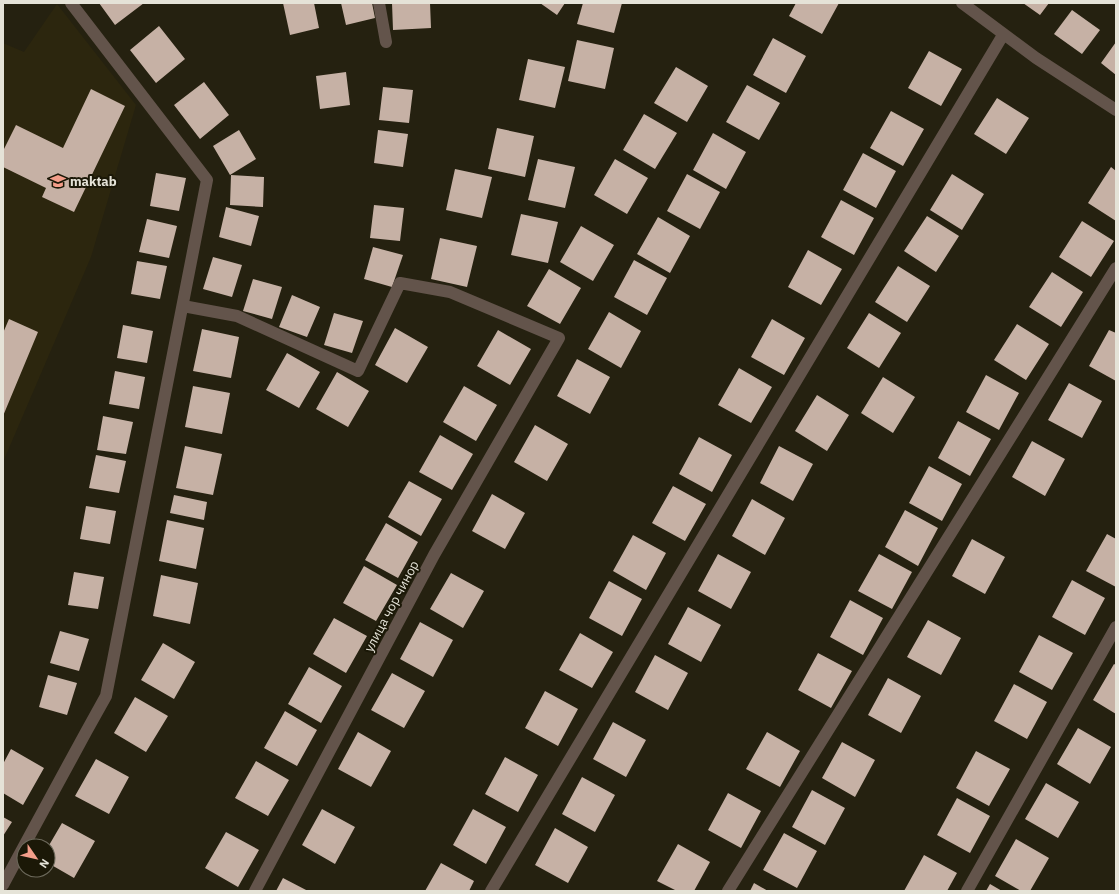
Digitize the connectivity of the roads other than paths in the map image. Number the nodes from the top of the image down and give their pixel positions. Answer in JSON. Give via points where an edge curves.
{"nodes":[{"id":1,"x":71,"y":3,"type":"edge"},
{"id":2,"x":379,"y":3,"type":"edge"},
{"id":3,"x":962,"y":3,"type":"edge"},
{"id":4,"x":1003,"y":35,"type":"junction"},
{"id":5,"x":386,"y":42,"type":"dead end"},
{"id":6,"x":1116,"y":110,"type":"edge"},
{"id":7,"x":1116,"y":268,"type":"edge"},
{"id":8,"x":183,"y":306,"type":"junction"},
{"id":9,"x":1116,"y":627,"type":"edge"},
{"id":10,"x":28,"y":838,"type":"edge"},
{"id":11,"x":16,"y":861,"type":"edge"},
{"id":12,"x":3,"y":885,"type":"edge"},
{"id":13,"x":3,"y":888,"type":"edge"},
{"id":14,"x":8,"y":891,"type":"edge"},
{"id":15,"x":255,"y":891,"type":"edge"},
{"id":16,"x":491,"y":891,"type":"edge"},
{"id":17,"x":728,"y":891,"type":"edge"},
{"id":18,"x":968,"y":891,"type":"edge"}],
"edges":[{"from":1,"to":8,"type":"street","via":[[207,180]]},
{"from":2,"to":5,"type":"street"},
{"from":3,"to":4,"type":"street"},
{"from":4,"to":6,"type":"street"},
{"from":4,"to":16,"type":"street"},
{"from":7,"to":17,"type":"street"},
{"from":8,"to":10,"type":"street","via":[[106,696]]},
{"from":8,"to":15,"type":"street","name":"улица чор чинор","via":[[237,316],[358,371],[400,283],[450,292],[559,338],[434,555]]},
{"from":9,"to":18,"type":"street"},
{"from":11,"to":12,"type":"street"},
{"from":13,"to":14,"type":"street"}]}
